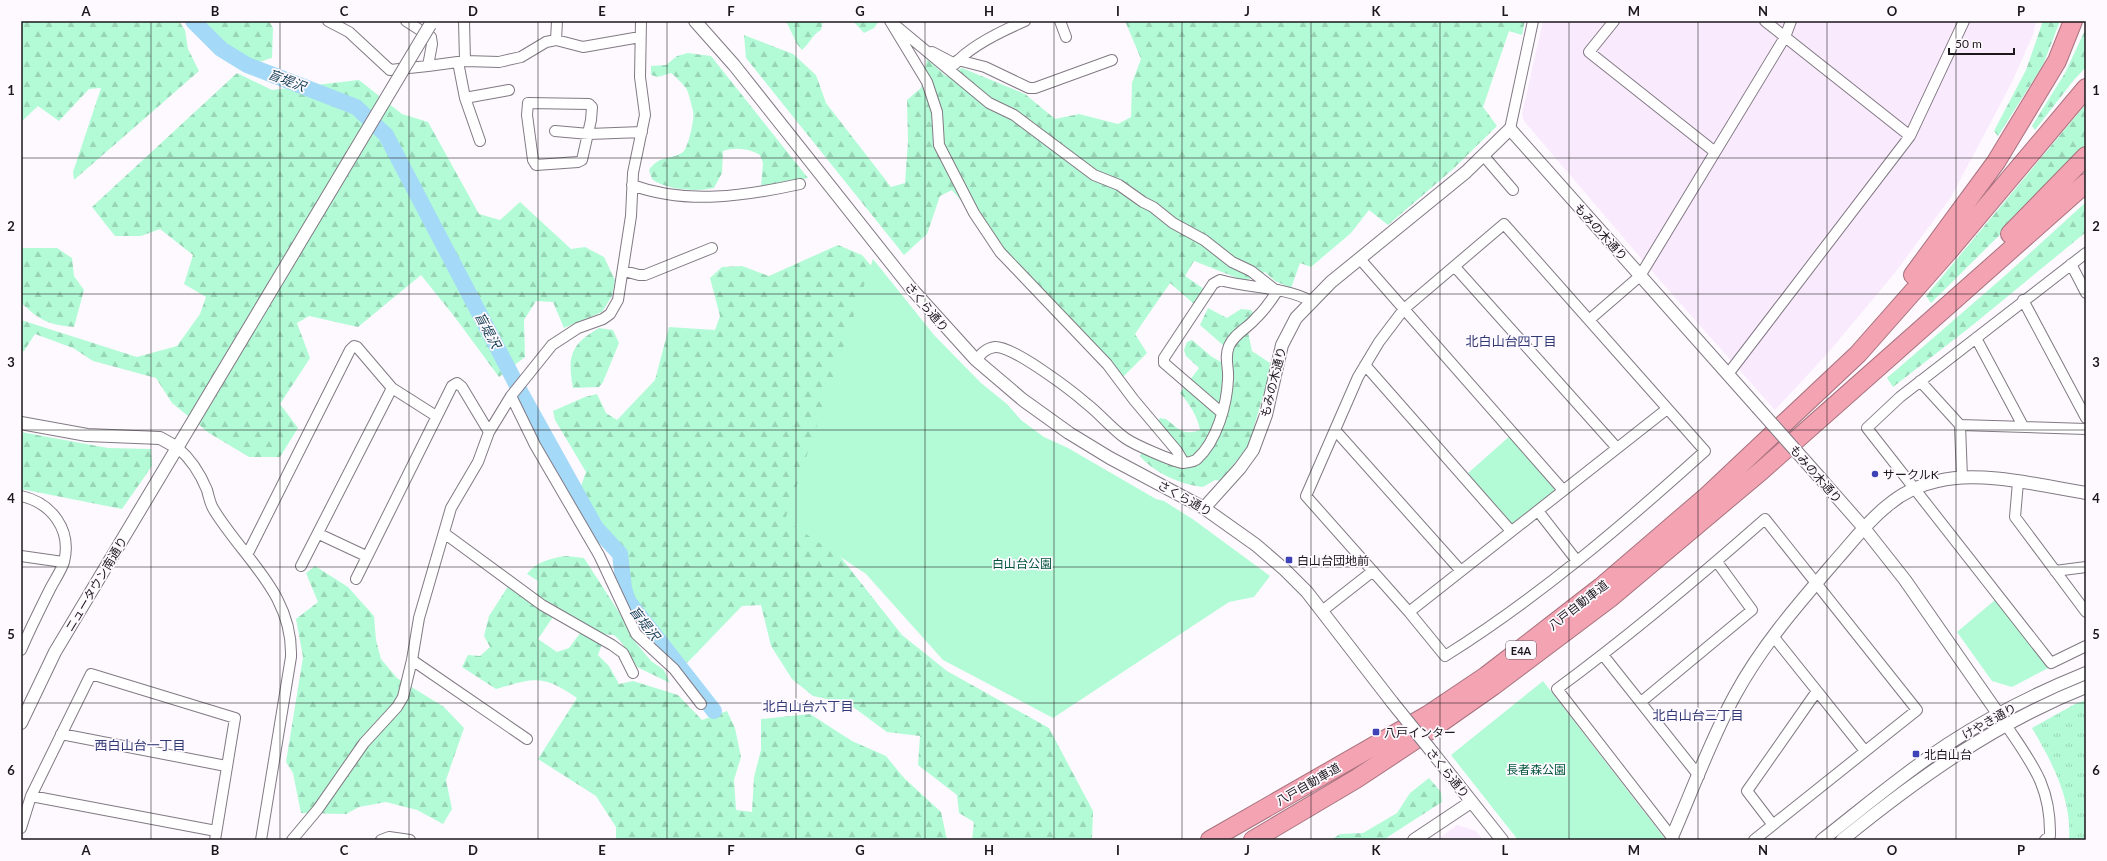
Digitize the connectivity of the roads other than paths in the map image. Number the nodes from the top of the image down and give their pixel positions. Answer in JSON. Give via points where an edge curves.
{"nodes":[{"id":1,"x":328,"y":21,"type":"edge"},
{"id":2,"x":407,"y":21,"type":"edge"},
{"id":3,"x":464,"y":21,"type":"edge"},
{"id":4,"x":557,"y":21,"type":"edge"},
{"id":5,"x":641,"y":21,"type":"edge"},
{"id":6,"x":695,"y":21,"type":"edge"},
{"id":7,"x":890,"y":21,"type":"edge"},
{"id":8,"x":907,"y":21,"type":"edge"},
{"id":9,"x":1025,"y":21,"type":"edge"},
{"id":10,"x":1060,"y":21,"type":"edge"},
{"id":11,"x":1533,"y":21,"type":"edge"},
{"id":12,"x":1614,"y":21,"type":"edge"},
{"id":13,"x":1765,"y":21,"type":"edge"},
{"id":14,"x":1791,"y":21,"type":"edge"},
{"id":15,"x":1964,"y":21,"type":"edge"},
{"id":16,"x":2073,"y":21,"type":"edge"},
{"id":17,"x":431,"y":23,"type":"edge"},
{"id":18,"x":900,"y":29,"type":"junction"},
{"id":19,"x":640,"y":37,"type":"junction"},
{"id":20,"x":1066,"y":37,"type":"dead end"},
{"id":21,"x":1785,"y":37,"type":"junction"},
{"id":22,"x":556,"y":40,"type":"junction"},
{"id":23,"x":1112,"y":60,"type":"dead end"},
{"id":24,"x":462,"y":62,"type":"junction"},
{"id":25,"x":954,"y":65,"type":"junction"},
{"id":26,"x":428,"y":66,"type":"junction"},
{"id":27,"x":2086,"y":88,"type":"edge"},
{"id":28,"x":509,"y":90,"type":"dead end"},
{"id":29,"x":465,"y":98,"type":"junction"},
{"id":30,"x":1510,"y":129,"type":"junction"},
{"id":31,"x":555,"y":131,"type":"dead end"},
{"id":32,"x":642,"y":132,"type":"junction"},
{"id":33,"x":589,"y":134,"type":"junction"},
{"id":34,"x":1910,"y":136,"type":"junction"},
{"id":35,"x":480,"y":141,"type":"dead end"},
{"id":36,"x":1715,"y":152,"type":"junction"},
{"id":37,"x":1483,"y":155,"type":"junction"},
{"id":38,"x":2086,"y":156,"type":"edge"},
{"id":39,"x":2086,"y":183,"type":"edge"},
{"id":40,"x":632,"y":184,"type":"junction"},
{"id":41,"x":800,"y":184,"type":"dead end"},
{"id":42,"x":1513,"y":190,"type":"dead end"},
{"id":43,"x":712,"y":248,"type":"dead end"},
{"id":44,"x":2086,"y":253,"type":"edge"},
{"id":45,"x":1360,"y":259,"type":"junction"},
{"id":46,"x":2071,"y":264,"type":"junction"},
{"id":47,"x":1455,"y":267,"type":"junction"},
{"id":48,"x":624,"y":271,"type":"junction"},
{"id":49,"x":1640,"y":276,"type":"junction"},
{"id":50,"x":1276,"y":289,"type":"junction"},
{"id":51,"x":2086,"y":292,"type":"edge"},
{"id":52,"x":2023,"y":300,"type":"junction"},
{"id":53,"x":1311,"y":301,"type":"junction"},
{"id":54,"x":1404,"y":309,"type":"junction"},
{"id":55,"x":1589,"y":320,"type":"junction"},
{"id":56,"x":1976,"y":338,"type":"junction"},
{"id":57,"x":976,"y":360,"type":"junction"},
{"id":58,"x":1365,"y":364,"type":"junction"},
{"id":59,"x":1728,"y":374,"type":"junction"},
{"id":60,"x":1920,"y":381,"type":"junction"},
{"id":61,"x":392,"y":388,"type":"junction"},
{"id":62,"x":511,"y":396,"type":"junction"},
{"id":63,"x":1834,"y":406,"type":"junction"},
{"id":64,"x":1667,"y":408,"type":"junction"},
{"id":65,"x":1797,"y":412,"type":"junction"},
{"id":66,"x":1222,"y":413,"type":"junction"},
{"id":67,"x":436,"y":416,"type":"junction"},
{"id":68,"x":2086,"y":418,"type":"edge"},
{"id":69,"x":21,"y":423,"type":"edge"},
{"id":70,"x":1960,"y":425,"type":"junction"},
{"id":71,"x":2023,"y":426,"type":"junction"},
{"id":72,"x":2086,"y":429,"type":"edge"},
{"id":73,"x":1335,"y":430,"type":"junction"},
{"id":74,"x":489,"y":432,"type":"junction"},
{"id":75,"x":178,"y":448,"type":"junction"},
{"id":76,"x":1617,"y":448,"type":"junction"},
{"id":77,"x":1184,"y":463,"type":"junction"},
{"id":78,"x":1962,"y":478,"type":"junction"},
{"id":79,"x":2018,"y":482,"type":"junction"},
{"id":80,"x":1914,"y":488,"type":"junction"},
{"id":81,"x":1563,"y":490,"type":"junction"},
{"id":82,"x":2086,"y":493,"type":"edge"},
{"id":83,"x":21,"y":496,"type":"edge"},
{"id":84,"x":1204,"y":508,"type":"junction"},
{"id":85,"x":1538,"y":511,"type":"junction"},
{"id":86,"x":1864,"y":528,"type":"junction"},
{"id":87,"x":1511,"y":531,"type":"junction"},
{"id":88,"x":444,"y":533,"type":"junction"},
{"id":89,"x":319,"y":534,"type":"junction"},
{"id":90,"x":247,"y":555,"type":"junction"},
{"id":91,"x":21,"y":556,"type":"edge"},
{"id":92,"x":366,"y":556,"type":"junction"},
{"id":93,"x":1577,"y":561,"type":"junction"},
{"id":94,"x":64,"y":562,"type":"junction"},
{"id":95,"x":1716,"y":562,"type":"junction"},
{"id":96,"x":301,"y":566,"type":"dead end"},
{"id":97,"x":2086,"y":567,"type":"edge"},
{"id":98,"x":1373,"y":571,"type":"junction"},
{"id":99,"x":1461,"y":571,"type":"junction"},
{"id":100,"x":2055,"y":571,"type":"junction"},
{"id":101,"x":356,"y":579,"type":"dead end"},
{"id":102,"x":1817,"y":583,"type":"junction"},
{"id":103,"x":1322,"y":611,"type":"junction"},
{"id":104,"x":1409,"y":612,"type":"junction"},
{"id":105,"x":2086,"y":612,"type":"edge"},
{"id":106,"x":26,"y":628,"type":"edge"},
{"id":107,"x":1773,"y":636,"type":"junction"},
{"id":108,"x":2086,"y":646,"type":"edge"},
{"id":109,"x":21,"y":650,"type":"edge"},
{"id":110,"x":1603,"y":655,"type":"junction"},
{"id":111,"x":412,"y":660,"type":"junction"},
{"id":112,"x":633,"y":673,"type":"dead end"},
{"id":113,"x":2086,"y":673,"type":"edge"},
{"id":114,"x":2086,"y":687,"type":"edge"},
{"id":115,"x":1817,"y":691,"type":"junction"},
{"id":116,"x":1641,"y":702,"type":"junction"},
{"id":117,"x":701,"y":704,"type":"dead end"},
{"id":118,"x":1998,"y":715,"type":"junction"},
{"id":119,"x":21,"y":723,"type":"edge"},
{"id":120,"x":2006,"y":725,"type":"junction"},
{"id":121,"x":62,"y":734,"type":"junction"},
{"id":122,"x":527,"y":739,"type":"dead end"},
{"id":123,"x":1866,"y":751,"type":"junction"},
{"id":124,"x":226,"y":766,"type":"junction"},
{"id":125,"x":1699,"y":776,"type":"junction"},
{"id":126,"x":31,"y":796,"type":"junction"},
{"id":127,"x":1471,"y":802,"type":"junction"},
{"id":128,"x":1773,"y":825,"type":"junction"},
{"id":129,"x":21,"y":828,"type":"edge"},
{"id":130,"x":216,"y":835,"type":"edge"},
{"id":131,"x":1673,"y":839,"type":"edge"},
{"id":132,"x":261,"y":840,"type":"edge"},
{"id":133,"x":292,"y":840,"type":"edge"},
{"id":134,"x":381,"y":840,"type":"edge"},
{"id":135,"x":410,"y":840,"type":"edge"},
{"id":136,"x":1210,"y":840,"type":"edge"},
{"id":137,"x":1253,"y":840,"type":"edge"},
{"id":138,"x":1414,"y":840,"type":"edge"},
{"id":139,"x":1502,"y":840,"type":"edge"},
{"id":140,"x":1754,"y":840,"type":"edge"},
{"id":141,"x":1822,"y":840,"type":"edge"},
{"id":142,"x":1842,"y":840,"type":"edge"},
{"id":143,"x":2045,"y":840,"type":"edge"}],
"edges":[{"from":1,"to":26,"type":"street","via":[[349,32],[390,70]]},
{"from":2,"to":26,"type":"street","via":[[431,37]]},
{"from":3,"to":24,"type":"street"},
{"from":4,"to":22,"type":"street"},
{"from":5,"to":19,"type":"street"},
{"from":6,"to":57,"type":"street","name":"さくら通り","via":[[734,65],[910,286]]},
{"from":7,"to":18,"type":"street"},
{"from":7,"to":77,"type":"street","via":[[927,82],[938,112],[939,145],[974,213],[1000,252],[1107,364],[1178,451]]},
{"from":8,"to":18,"type":"street"},
{"from":9,"to":25,"type":"street","via":[[1007,28]]},
{"from":10,"to":20,"type":"street"},
{"from":11,"to":30,"type":"street"},
{"from":12,"to":36,"type":"street","via":[[1589,52]]},
{"from":13,"to":21,"type":"street"},
{"from":14,"to":21,"type":"street"},
{"from":15,"to":34,"type":"street"},
{"from":16,"to":65,"type":"highway","via":[[2057,61],[1996,162],[1897,295]]},
{"from":17,"to":75,"type":"street","name":"ニュータウン南通り","bridge":true},
{"from":18,"to":25,"type":"street"},
{"from":19,"to":22,"type":"street","via":[[583,47]]},
{"from":19,"to":32,"type":"street","via":[[640,77],[645,115]]},
{"from":21,"to":34,"type":"street"},
{"from":21,"to":36,"type":"street"},
{"from":22,"to":24,"type":"street","via":[[546,42],[521,57],[498,62]]},
{"from":23,"to":25,"type":"street","via":[[1035,88],[1029,88],[985,67]]},
{"from":24,"to":26,"type":"street"},
{"from":24,"to":29,"type":"street"},
{"from":25,"to":50,"type":"street","via":[[989,103],[1014,115],[1094,175],[1119,185]]},
{"from":27,"to":65,"type":"highway","via":[[1858,354]]},
{"from":28,"to":29,"type":"street"},
{"from":29,"to":35,"type":"street"},
{"from":30,"to":37,"type":"street","name":"もみの木通り"},
{"from":30,"to":49,"type":"street","name":"もみの木通り"},
{"from":31,"to":33,"type":"street"},
{"from":32,"to":33,"type":"street"},
{"from":32,"to":40,"type":"street"},
{"from":33,"to":33,"type":"street","via":[[582,160],[536,165],[533,160],[527,115],[528,103],[589,104],[592,107]]},
{"from":34,"to":59,"type":"street"},
{"from":36,"to":49,"type":"street"},
{"from":37,"to":42,"type":"street"},
{"from":37,"to":45,"type":"street","name":"もみの木通り","via":[[1466,172]]},
{"from":38,"to":63,"type":"highway"},
{"from":39,"to":63,"type":"highway"},
{"from":40,"to":41,"type":"street","via":[[647,190],[706,197],[755,193]]},
{"from":40,"to":48,"type":"street"},
{"from":43,"to":48,"type":"street","via":[[645,275]]},
{"from":44,"to":46,"type":"street"},
{"from":45,"to":53,"type":"street","name":"もみの木通り"},
{"from":45,"to":54,"type":"street"},
{"from":46,"to":51,"type":"street"},
{"from":46,"to":52,"type":"street"},
{"from":47,"to":54,"type":"street"},
{"from":47,"to":55,"type":"street","via":[[1504,224]]},
{"from":47,"to":76,"type":"street"},
{"from":48,"to":62,"type":"street","via":[[618,300],[610,314],[578,328],[552,345]]},
{"from":49,"to":55,"type":"street"},
{"from":49,"to":59,"type":"street","name":"もみの木通り"},
{"from":50,"to":53,"type":"street","via":[[1297,294]]},
{"from":50,"to":66,"type":"street","via":[[1257,318],[1236,335],[1229,345],[1226,358],[1228,380]]},
{"from":50,"to":66,"type":"street","via":[[1220,280],[1213,284],[1164,358],[1164,363]]},
{"from":52,"to":56,"type":"street"},
{"from":52,"to":68,"type":"street"},
{"from":53,"to":84,"type":"street","name":"もみの木通り","via":[[1296,318],[1282,345],[1266,415],[1253,450]]},
{"from":54,"to":58,"type":"street"},
{"from":54,"to":81,"type":"street"},
{"from":55,"to":64,"type":"street"},
{"from":56,"to":60,"type":"street"},
{"from":56,"to":71,"type":"street"},
{"from":57,"to":77,"type":"street","via":[[986,350],[994,347],[1003,348],[1056,380],[1125,438]]},
{"from":57,"to":84,"type":"street","name":"さくら通り","via":[[1023,400],[1069,433]]},
{"from":58,"to":73,"type":"street"},
{"from":58,"to":87,"type":"street"},
{"from":59,"to":86,"type":"street","name":"もみの木通り","bridge":true},
{"from":60,"to":70,"type":"street"},
{"from":60,"to":80,"type":"street","via":[[1867,428]]},
{"from":61,"to":67,"type":"street"},
{"from":61,"to":89,"type":"street"},
{"from":61,"to":90,"type":"street","via":[[357,347],[354,346],[350,350]]},
{"from":62,"to":74,"type":"street"},
{"from":62,"to":117,"type":"street","via":[[535,445],[599,555],[636,634],[674,669]]},
{"from":63,"to":137,"type":"highway","name":"八戸自動車道","number":"E4A","via":[[1616,593],[1512,672],[1356,779]]},
{"from":64,"to":76,"type":"street"},
{"from":64,"to":93,"type":"street","via":[[1705,451],[1650,501]]},
{"from":65,"to":136,"type":"highway","name":"八戸自動車道","number":"E4A","via":[[1707,496],[1602,587],[1486,676],[1428,715]]},
{"from":66,"to":77,"type":"street","via":[[1216,433],[1208,447],[1196,460]]},
{"from":67,"to":74,"type":"street","via":[[456,383],[462,387]]},
{"from":67,"to":92,"type":"street"},
{"from":69,"to":75,"type":"street","via":[[87,435],[160,438]]},
{"from":70,"to":71,"type":"street"},
{"from":70,"to":78,"type":"street"},
{"from":71,"to":72,"type":"street"},
{"from":73,"to":98,"type":"street","via":[[1306,496]]},
{"from":73,"to":99,"type":"street"},
{"from":74,"to":88,"type":"street","via":[[478,462],[451,508]]},
{"from":75,"to":90,"type":"street","via":[[193,462],[207,490],[212,507]]},
{"from":75,"to":119,"type":"street","name":"ニュータウン南通り","via":[[55,652]]},
{"from":76,"to":81,"type":"street"},
{"from":78,"to":79,"type":"street"},
{"from":78,"to":80,"type":"street","via":[[1939,480]]},
{"from":79,"to":82,"type":"street"},
{"from":79,"to":100,"type":"street","via":[[2015,517]]},
{"from":80,"to":86,"type":"street","via":[[1886,506]]},
{"from":80,"to":108,"type":"street","via":[[2051,663]]},
{"from":81,"to":85,"type":"street"},
{"from":83,"to":94,"type":"street","via":[[38,501],[53,513],[63,531]]},
{"from":84,"to":103,"type":"street","name":"さくら通り","via":[[1256,545],[1285,570]]},
{"from":85,"to":87,"type":"street"},
{"from":85,"to":93,"type":"street"},
{"from":86,"to":102,"type":"street"},
{"from":86,"to":118,"type":"street","name":"もみの木通り","via":[[1934,620]]},
{"from":87,"to":99,"type":"street"},
{"from":88,"to":111,"type":"street","via":[[419,618]]},
{"from":88,"to":112,"type":"street","via":[[542,605],[623,653]]},
{"from":89,"to":92,"type":"street"},
{"from":89,"to":96,"type":"street"},
{"from":90,"to":132,"type":"street","via":[[278,599],[288,621],[291,638]]},
{"from":91,"to":94,"type":"street"},
{"from":92,"to":101,"type":"street"},
{"from":93,"to":104,"type":"street","via":[[1495,625],[1445,656]]},
{"from":94,"to":106,"type":"street"},
{"from":95,"to":102,"type":"street","via":[[1765,519]]},
{"from":95,"to":110,"type":"street"},
{"from":95,"to":116,"type":"street","via":[[1752,610]]},
{"from":97,"to":100,"type":"street"},
{"from":98,"to":103,"type":"street"},
{"from":98,"to":104,"type":"street"},
{"from":99,"to":104,"type":"street"},
{"from":100,"to":105,"type":"street"},
{"from":102,"to":107,"type":"street"},
{"from":102,"to":123,"type":"street","via":[[1917,710]]},
{"from":103,"to":127,"type":"street","name":"さくら通り","bridge":true},
{"from":106,"to":109,"type":"street"},
{"from":107,"to":115,"type":"street"},
{"from":107,"to":125,"type":"street","via":[[1734,696]]},
{"from":110,"to":116,"type":"street"},
{"from":110,"to":131,"type":"street","via":[[1557,689]]},
{"from":111,"to":122,"type":"street"},
{"from":111,"to":133,"type":"street","via":[[407,685],[397,707],[364,743],[318,809]]},
{"from":113,"to":118,"type":"street","name":"けやき通り"},
{"from":114,"to":120,"type":"street","name":"けやき通り"},
{"from":115,"to":123,"type":"street"},
{"from":115,"to":128,"type":"street","via":[[1747,791]]},
{"from":116,"to":125,"type":"street"},
{"from":118,"to":120,"type":"street","name":"もみの木通り"},
{"from":118,"to":141,"type":"street","name":"けやき通り","via":[[1918,765]]},
{"from":120,"to":142,"type":"street","name":"けやき通り","via":[[1920,779]]},
{"from":120,"to":143,"type":"street","via":[[2038,774],[2046,796],[2050,814],[2050,836]]},
{"from":121,"to":124,"type":"street"},
{"from":121,"to":124,"type":"street","via":[[91,674],[235,718]]},
{"from":121,"to":126,"type":"street"},
{"from":123,"to":128,"type":"street"},
{"from":124,"to":130,"type":"street"},
{"from":125,"to":131,"type":"street"},
{"from":126,"to":129,"type":"street"},
{"from":126,"to":130,"type":"street"},
{"from":127,"to":138,"type":"street"},
{"from":127,"to":139,"type":"street","name":"さくら通り"},
{"from":128,"to":140,"type":"street"},
{"from":134,"to":135,"type":"street","via":[[389,837]]}]}
